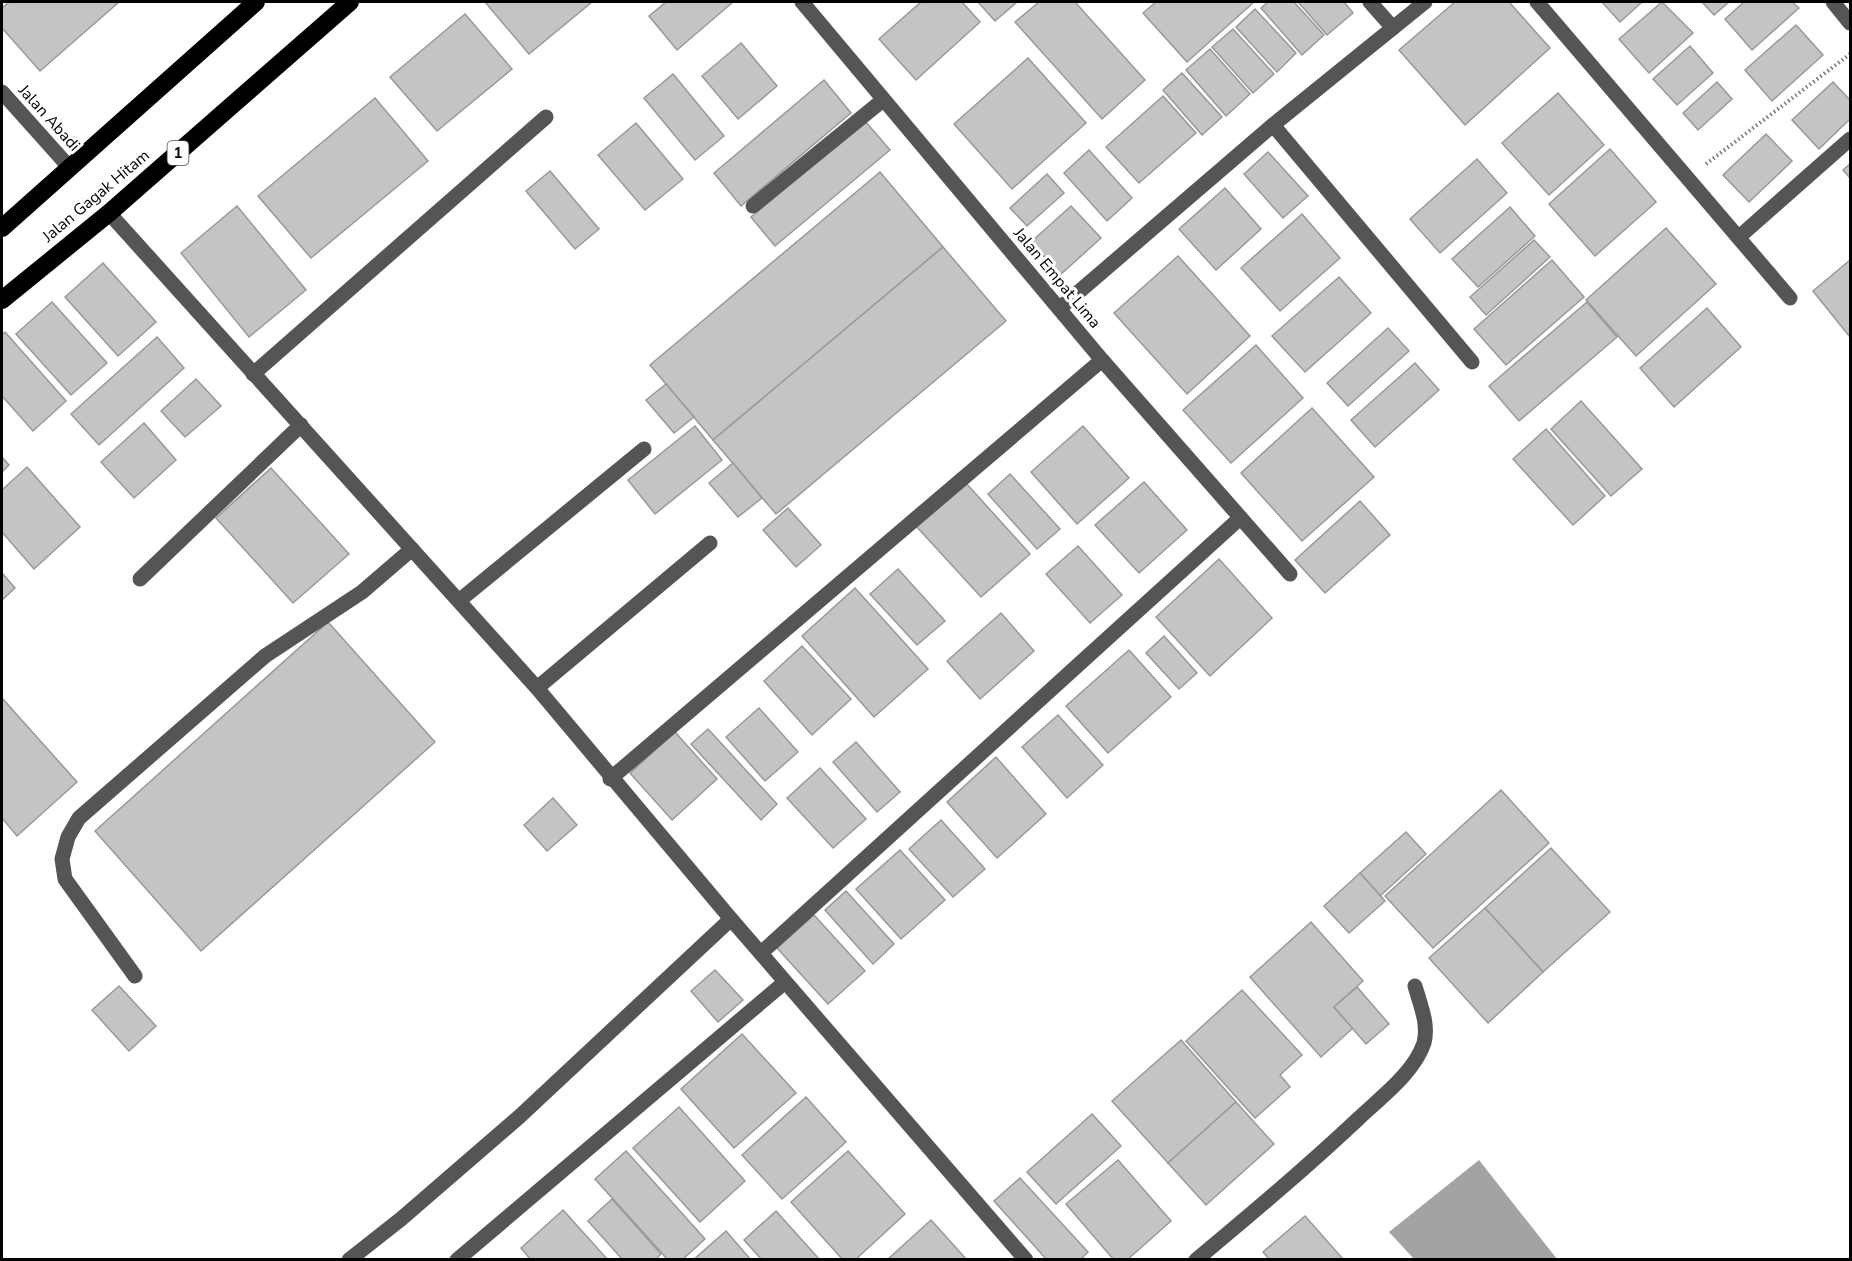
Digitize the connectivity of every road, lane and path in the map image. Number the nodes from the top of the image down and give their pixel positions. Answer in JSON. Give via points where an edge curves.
{"nodes":[{"id":1,"x":256,"y":2,"type":"edge"},
{"id":2,"x":350,"y":2,"type":"edge"},
{"id":3,"x":802,"y":2,"type":"edge"},
{"id":4,"x":1370,"y":2,"type":"edge"},
{"id":5,"x":1425,"y":2,"type":"edge"},
{"id":6,"x":1537,"y":2,"type":"edge"},
{"id":7,"x":1833,"y":2,"type":"edge"},
{"id":8,"x":1851,"y":22,"type":"edge"},
{"id":9,"x":1393,"y":28,"type":"junction"},
{"id":10,"x":1851,"y":54,"type":"edge"},
{"id":11,"x":2,"y":92,"type":"edge"},
{"id":12,"x":883,"y":100,"type":"junction"},
{"id":13,"x":546,"y":117,"type":"dead end"},
{"id":14,"x":1273,"y":125,"type":"junction"},
{"id":15,"x":1851,"y":139,"type":"edge"},
{"id":16,"x":70,"y":168,"type":"junction"},
{"id":17,"x":1688,"y":177,"type":"junction"},
{"id":18,"x":753,"y":206,"type":"dead end"},
{"id":19,"x":109,"y":213,"type":"junction"},
{"id":20,"x":2,"y":228,"type":"edge"},
{"id":21,"x":1739,"y":237,"type":"junction"},
{"id":22,"x":1790,"y":298,"type":"dead end"},
{"id":23,"x":2,"y":300,"type":"edge"},
{"id":24,"x":1059,"y":308,"type":"junction"},
{"id":25,"x":1102,"y":360,"type":"junction"},
{"id":26,"x":1472,"y":362,"type":"dead end"},
{"id":27,"x":254,"y":374,"type":"junction"},
{"id":28,"x":301,"y":426,"type":"junction"},
{"id":29,"x":644,"y":449,"type":"dead end"},
{"id":30,"x":1239,"y":519,"type":"junction"},
{"id":31,"x":710,"y":543,"type":"dead end"},
{"id":32,"x":412,"y":549,"type":"junction"},
{"id":33,"x":1290,"y":574,"type":"dead end"},
{"id":34,"x":140,"y":579,"type":"dead end"},
{"id":35,"x":459,"y":600,"type":"junction"},
{"id":36,"x":537,"y":688,"type":"junction"},
{"id":37,"x":610,"y":778,"type":"junction"},
{"id":38,"x":730,"y":919,"type":"junction"},
{"id":39,"x":762,"y":953,"type":"junction"},
{"id":40,"x":135,"y":976,"type":"dead end"},
{"id":41,"x":785,"y":982,"type":"junction"},
{"id":42,"x":1415,"y":986,"type":"dead end"},
{"id":43,"x":349,"y":1260,"type":"edge"},
{"id":44,"x":457,"y":1260,"type":"edge"},
{"id":45,"x":1026,"y":1260,"type":"edge"},
{"id":46,"x":1196,"y":1260,"type":"edge"}],
"edges":[{"from":1,"to":16,"type":"highway"},
{"from":2,"to":19,"type":"highway","name":"Jalan Gagak Hitam","number":"1"},
{"from":3,"to":12,"type":"street","name":"Jalan Empat Lima"},
{"from":4,"to":9,"type":"street"},
{"from":5,"to":9,"type":"street"},
{"from":6,"to":17,"type":"street"},
{"from":7,"to":8,"type":"street"},
{"from":9,"to":14,"type":"street"},
{"from":10,"to":17,"type":"path"},
{"from":11,"to":16,"type":"street","name":"Jalan Abadi"},
{"from":12,"to":18,"type":"street"},
{"from":12,"to":24,"type":"street","name":"Jalan Empat Lima"},
{"from":13,"to":27,"type":"street"},
{"from":14,"to":24,"type":"street"},
{"from":14,"to":26,"type":"street"},
{"from":15,"to":21,"type":"street"},
{"from":16,"to":20,"type":"highway"},
{"from":17,"to":21,"type":"street"},
{"from":19,"to":23,"type":"highway","name":"Jalan Gagak Hitam","number":"1"},
{"from":19,"to":27,"type":"street"},
{"from":21,"to":22,"type":"street"},
{"from":24,"to":25,"type":"street","name":"Jalan Empat Lima"},
{"from":25,"to":30,"type":"street","name":"Jalan Empat Lima"},
{"from":25,"to":37,"type":"street"},
{"from":27,"to":28,"type":"street"},
{"from":28,"to":32,"type":"street"},
{"from":28,"to":34,"type":"street"},
{"from":29,"to":35,"type":"street"},
{"from":30,"to":33,"type":"street","name":"Jalan Empat Lima"},
{"from":30,"to":39,"type":"street"},
{"from":31,"to":36,"type":"street"},
{"from":32,"to":35,"type":"street"},
{"from":32,"to":40,"type":"street","via":[[362,592],[265,656],[79,818],[62,859],[64,879]]},
{"from":35,"to":36,"type":"street"},
{"from":36,"to":37,"type":"street"},
{"from":37,"to":38,"type":"street"},
{"from":38,"to":39,"type":"street"},
{"from":38,"to":43,"type":"street","via":[[519,1117]]},
{"from":39,"to":41,"type":"street"},
{"from":41,"to":44,"type":"street"},
{"from":41,"to":45,"type":"street"},
{"from":42,"to":46,"type":"street","via":[[1426,1024],[1424,1044],[1412,1063],[1310,1164]]}]}
